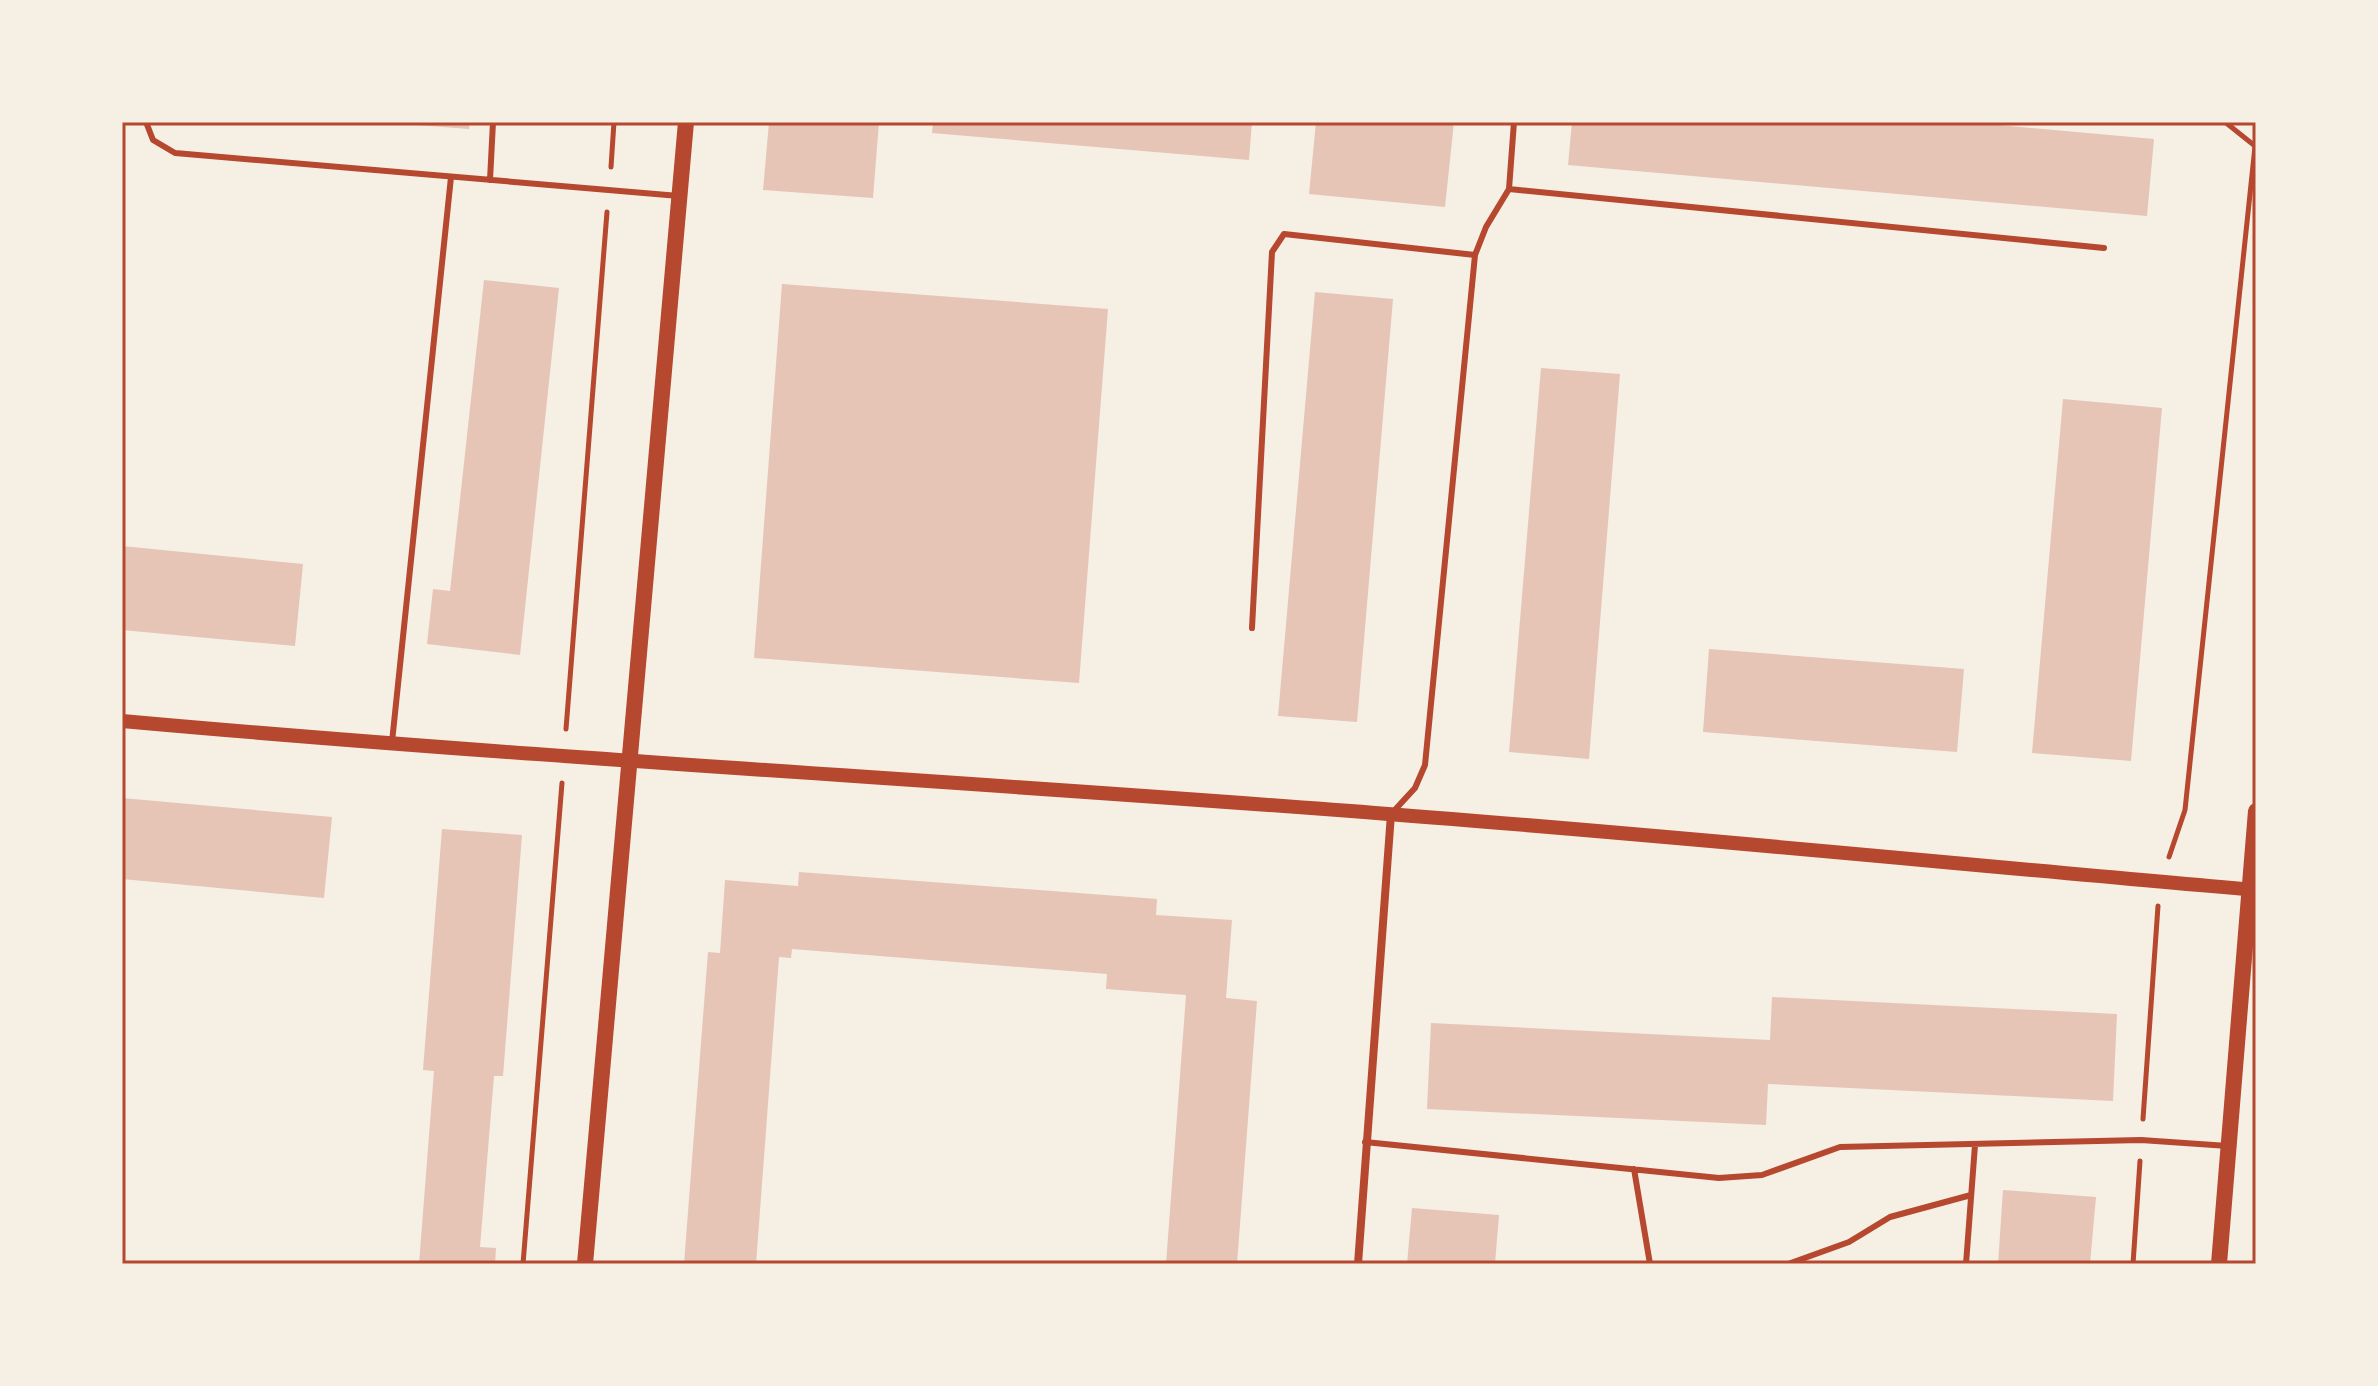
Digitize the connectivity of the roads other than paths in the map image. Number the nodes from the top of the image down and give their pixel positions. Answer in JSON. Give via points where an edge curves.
{"nodes":[{"id":1,"x":146,"y":122,"type":"edge"},
{"id":2,"x":493,"y":122,"type":"edge"},
{"id":3,"x":686,"y":122,"type":"edge"},
{"id":4,"x":1514,"y":122,"type":"edge"},
{"id":5,"x":451,"y":177,"type":"junction"},
{"id":6,"x":490,"y":180,"type":"junction"},
{"id":7,"x":1509,"y":189,"type":"junction"},
{"id":8,"x":679,"y":196,"type":"junction"},
{"id":9,"x":2104,"y":248,"type":"dead end"},
{"id":10,"x":1475,"y":255,"type":"junction"},
{"id":11,"x":1252,"y":628,"type":"dead end"},
{"id":12,"x":122,"y":721,"type":"edge"},
{"id":13,"x":391,"y":745,"type":"junction"},
{"id":14,"x":631,"y":761,"type":"junction"},
{"id":15,"x":2256,"y":811,"type":"edge"},
{"id":16,"x":1391,"y":814,"type":"junction"},
{"id":17,"x":2253,"y":890,"type":"edge"},
{"id":18,"x":1365,"y":1142,"type":"junction"},
{"id":19,"x":1975,"y":1145,"type":"junction"},
{"id":20,"x":2228,"y":1146,"type":"junction"},
{"id":21,"x":1634,"y":1169,"type":"junction"},
{"id":22,"x":1971,"y":1195,"type":"junction"},
{"id":23,"x":585,"y":1264,"type":"edge"},
{"id":24,"x":1358,"y":1264,"type":"edge"},
{"id":25,"x":1650,"y":1264,"type":"edge"},
{"id":26,"x":1788,"y":1264,"type":"edge"},
{"id":27,"x":1966,"y":1264,"type":"edge"},
{"id":28,"x":2219,"y":1264,"type":"edge"}],
"edges":[{"from":1,"to":5,"type":"lane","via":[[153,140],[175,153]]},
{"from":2,"to":6,"type":"lane"},
{"from":3,"to":8,"type":"main road"},
{"from":4,"to":7,"type":"lane"},
{"from":5,"to":6,"type":"lane"},
{"from":5,"to":13,"type":"lane"},
{"from":6,"to":8,"type":"lane"},
{"from":7,"to":9,"type":"lane"},
{"from":7,"to":10,"type":"lane"},
{"from":8,"to":14,"type":"main road"},
{"from":10,"to":11,"type":"lane","via":[[1284,234],[1272,252]]},
{"from":10,"to":16,"type":"lane","via":[[1425,765],[1415,788]]},
{"from":12,"to":13,"type":"street"},
{"from":13,"to":14,"type":"street"},
{"from":14,"to":16,"type":"street"},
{"from":14,"to":23,"type":"main road"},
{"from":15,"to":17,"type":"main road"},
{"from":16,"to":17,"type":"street"},
{"from":16,"to":18,"type":"street"},
{"from":17,"to":20,"type":"main road"},
{"from":18,"to":21,"type":"lane"},
{"from":18,"to":24,"type":"street"},
{"from":19,"to":20,"type":"lane","via":[[2141,1140]]},
{"from":19,"to":21,"type":"lane","via":[[1840,1147],[1762,1175],[1719,1178]]},
{"from":19,"to":22,"type":"lane"},
{"from":20,"to":28,"type":"main road"},
{"from":21,"to":25,"type":"lane"},
{"from":22,"to":26,"type":"lane","via":[[1890,1217],[1849,1242]]},
{"from":22,"to":27,"type":"lane"}]}
